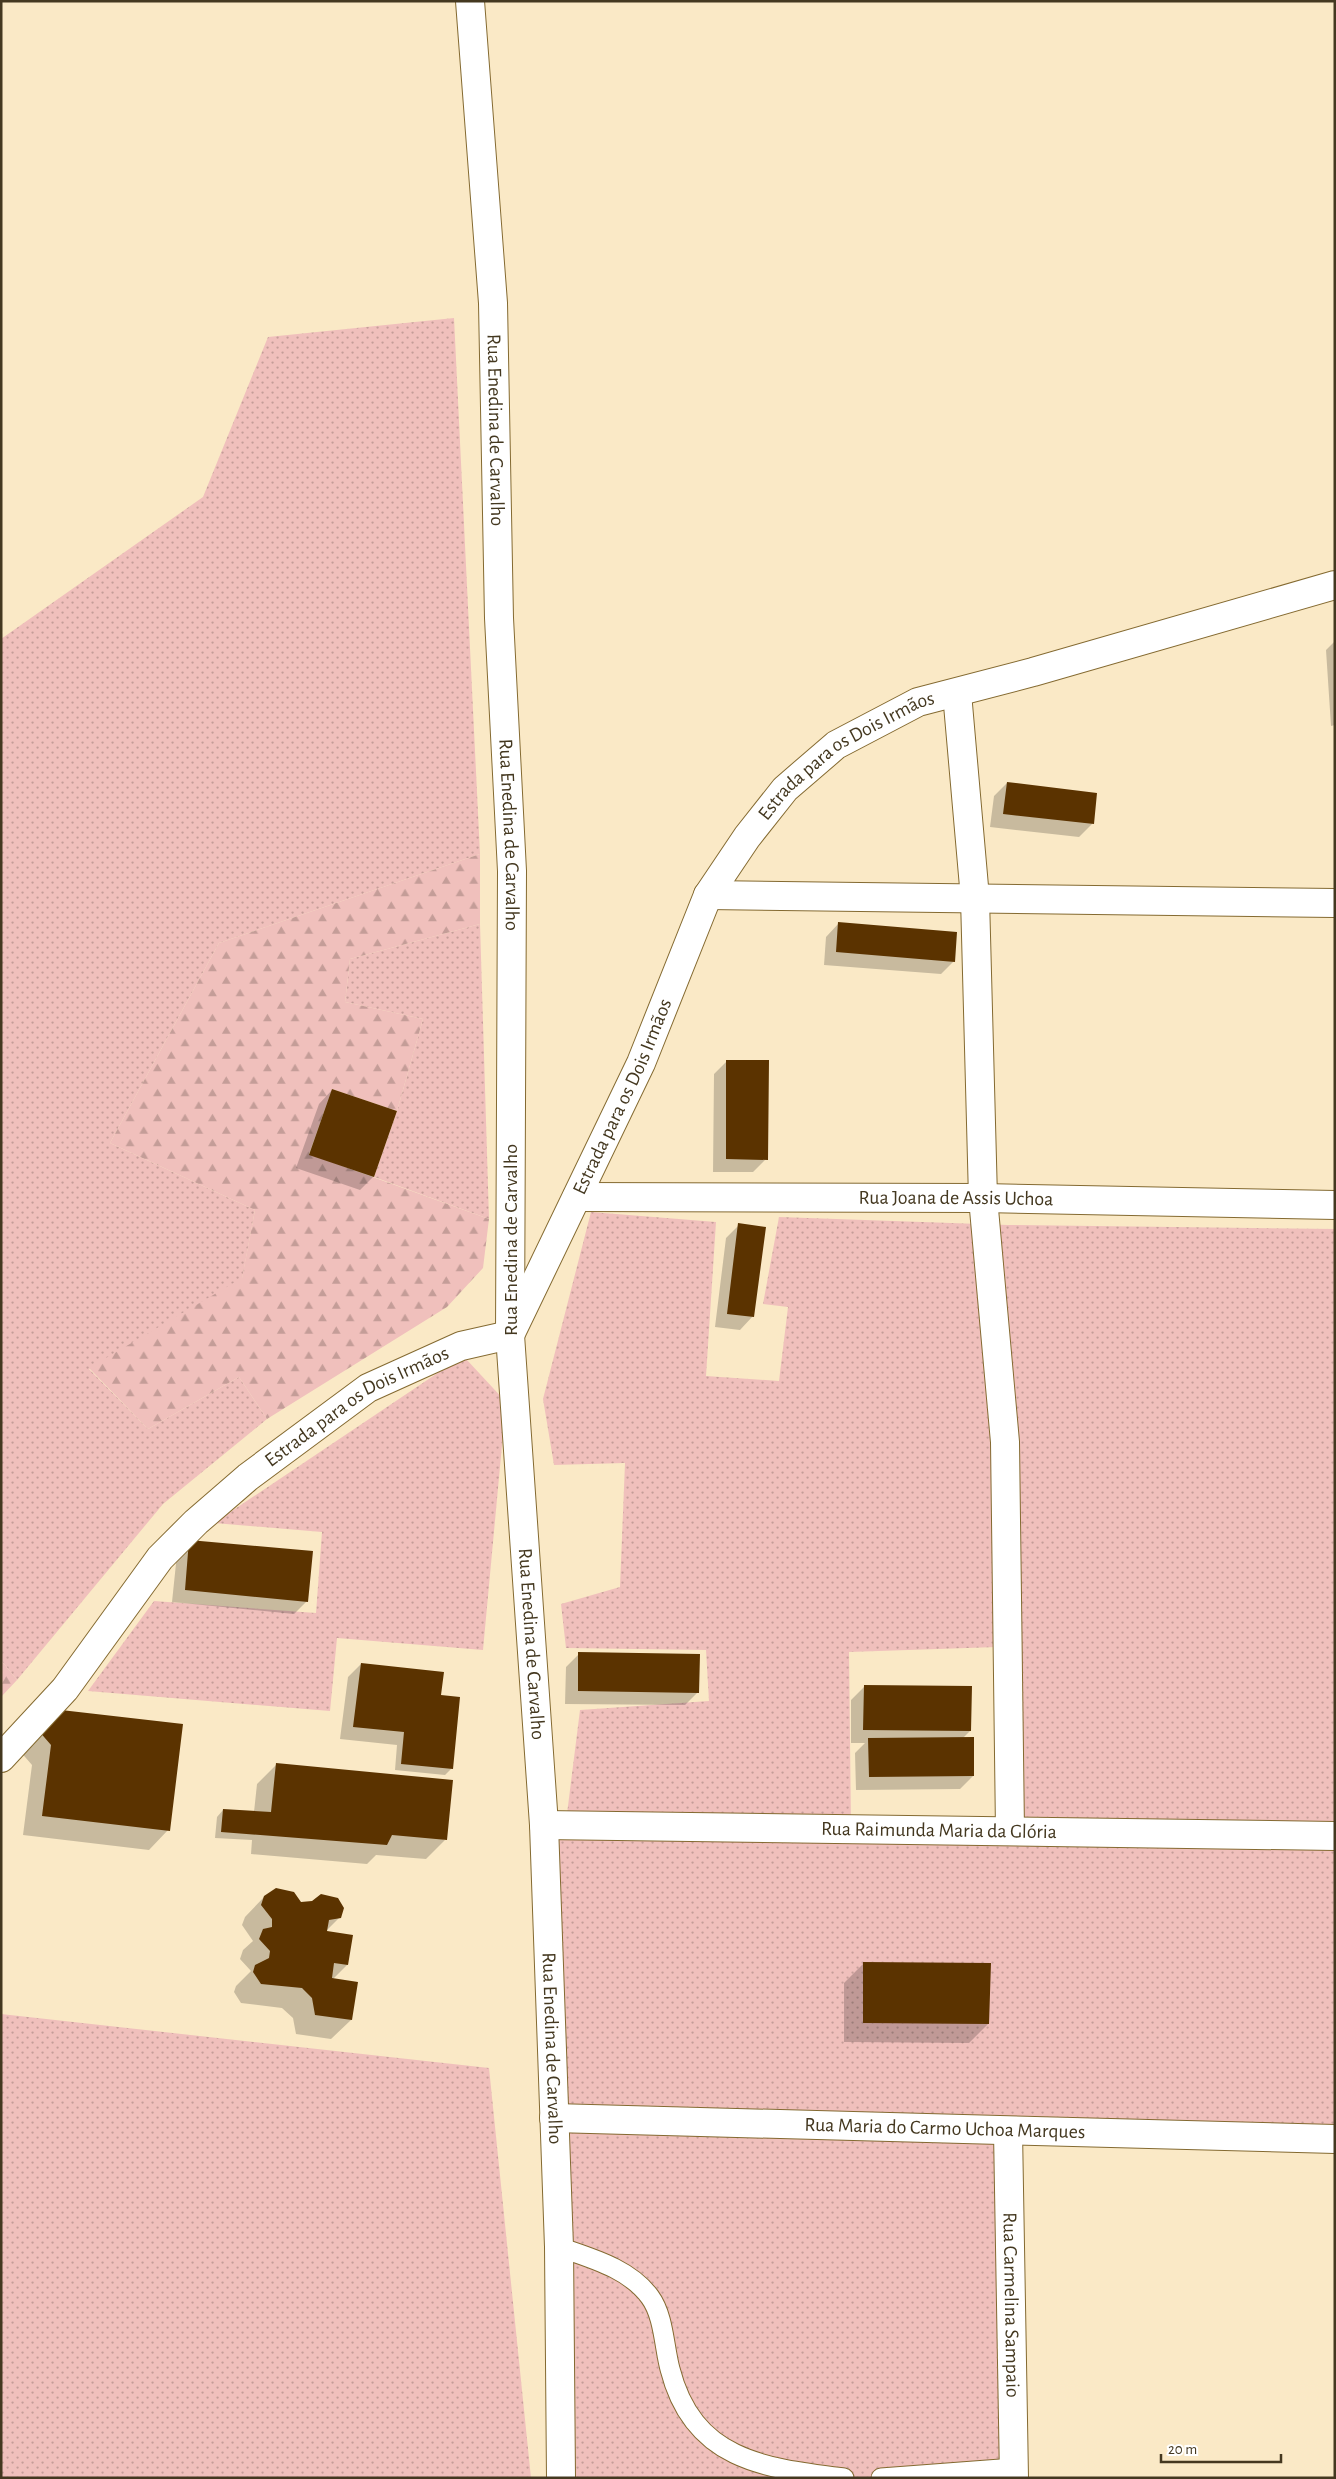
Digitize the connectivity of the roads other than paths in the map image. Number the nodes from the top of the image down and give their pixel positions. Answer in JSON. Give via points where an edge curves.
{"nodes":[{"id":1,"x":470,"y":1,"type":"edge"},
{"id":2,"x":1335,"y":585,"type":"edge"},
{"id":3,"x":957,"y":692,"type":"junction"},
{"id":4,"x":708,"y":895,"type":"junction"},
{"id":5,"x":976,"y":898,"type":"junction"},
{"id":6,"x":1335,"y":903,"type":"edge"},
{"id":7,"x":577,"y":1197,"type":"junction"},
{"id":8,"x":983,"y":1198,"type":"junction"},
{"id":9,"x":1335,"y":1205,"type":"edge"},
{"id":10,"x":510,"y":1335,"type":"junction"},
{"id":11,"x":1,"y":1758,"type":"edge"},
{"id":12,"x":544,"y":1825,"type":"junction"},
{"id":13,"x":1010,"y":1831,"type":"junction"},
{"id":14,"x":1335,"y":1836,"type":"edge"},
{"id":15,"x":554,"y":2118,"type":"junction"},
{"id":16,"x":1008,"y":2131,"type":"junction"},
{"id":17,"x":1335,"y":2139,"type":"edge"},
{"id":18,"x":558,"y":2247,"type":"junction"},
{"id":19,"x":1014,"y":2473,"type":"edge"},
{"id":20,"x":561,"y":2478,"type":"edge"},
{"id":21,"x":844,"y":2478,"type":"edge"},
{"id":22,"x":881,"y":2478,"type":"edge"}],
"edges":[{"from":1,"to":10,"type":"street","name":"Rua Enedina de Carvalho","via":[[493,302],[499,618],[512,871]]},
{"from":2,"to":3,"type":"street","name":"Estrada para os Dois Irmãos"},
{"from":3,"to":4,"type":"street","name":"Estrada para os Dois Irmãos","via":[[918,702],[836,744],[786,789],[747,837]]},
{"from":3,"to":5,"type":"street"},
{"from":4,"to":5,"type":"street"},
{"from":4,"to":7,"type":"street","name":"Estrada para os Dois Irmãos","via":[[640,1063]]},
{"from":5,"to":6,"type":"street"},
{"from":5,"to":8,"type":"street"},
{"from":7,"to":8,"type":"street","name":"Rua Joana de Assis Uchoa"},
{"from":7,"to":10,"type":"street","name":"Estrada para os Dois Irmãos"},
{"from":8,"to":9,"type":"street","name":"Rua Joana de Assis Uchoa"},
{"from":8,"to":13,"type":"street","via":[[1005,1442]]},
{"from":10,"to":11,"type":"street","name":"Estrada para os Dois Irmãos","via":[[461,1346],[368,1388],[248,1477],[160,1558],[65,1690]]},
{"from":10,"to":12,"type":"street","name":"Rua Enedina de Carvalho"},
{"from":12,"to":13,"type":"street","name":"Rua Raimunda Maria da Glória"},
{"from":12,"to":15,"type":"street","name":"Rua Enedina de Carvalho"},
{"from":13,"to":14,"type":"street","name":"Rua Raimunda Maria da Glória"},
{"from":15,"to":16,"type":"street","name":"Rua Maria do Carmo Uchoa Marques"},
{"from":15,"to":18,"type":"street","name":"Rua Enedina de Carvalho"},
{"from":16,"to":17,"type":"street","name":"Rua Maria do Carmo Uchoa Marques"},
{"from":16,"to":19,"type":"street","name":"Rua Carmelina Sampaio"},
{"from":18,"to":20,"type":"street","name":"Rua Enedina de Carvalho"},
{"from":18,"to":21,"type":"lane","via":[[617,2269],[652,2298],[673,2383],[682,2404],[702,2432],[730,2452],[761,2465]]},
{"from":19,"to":22,"type":"lane"}]}
